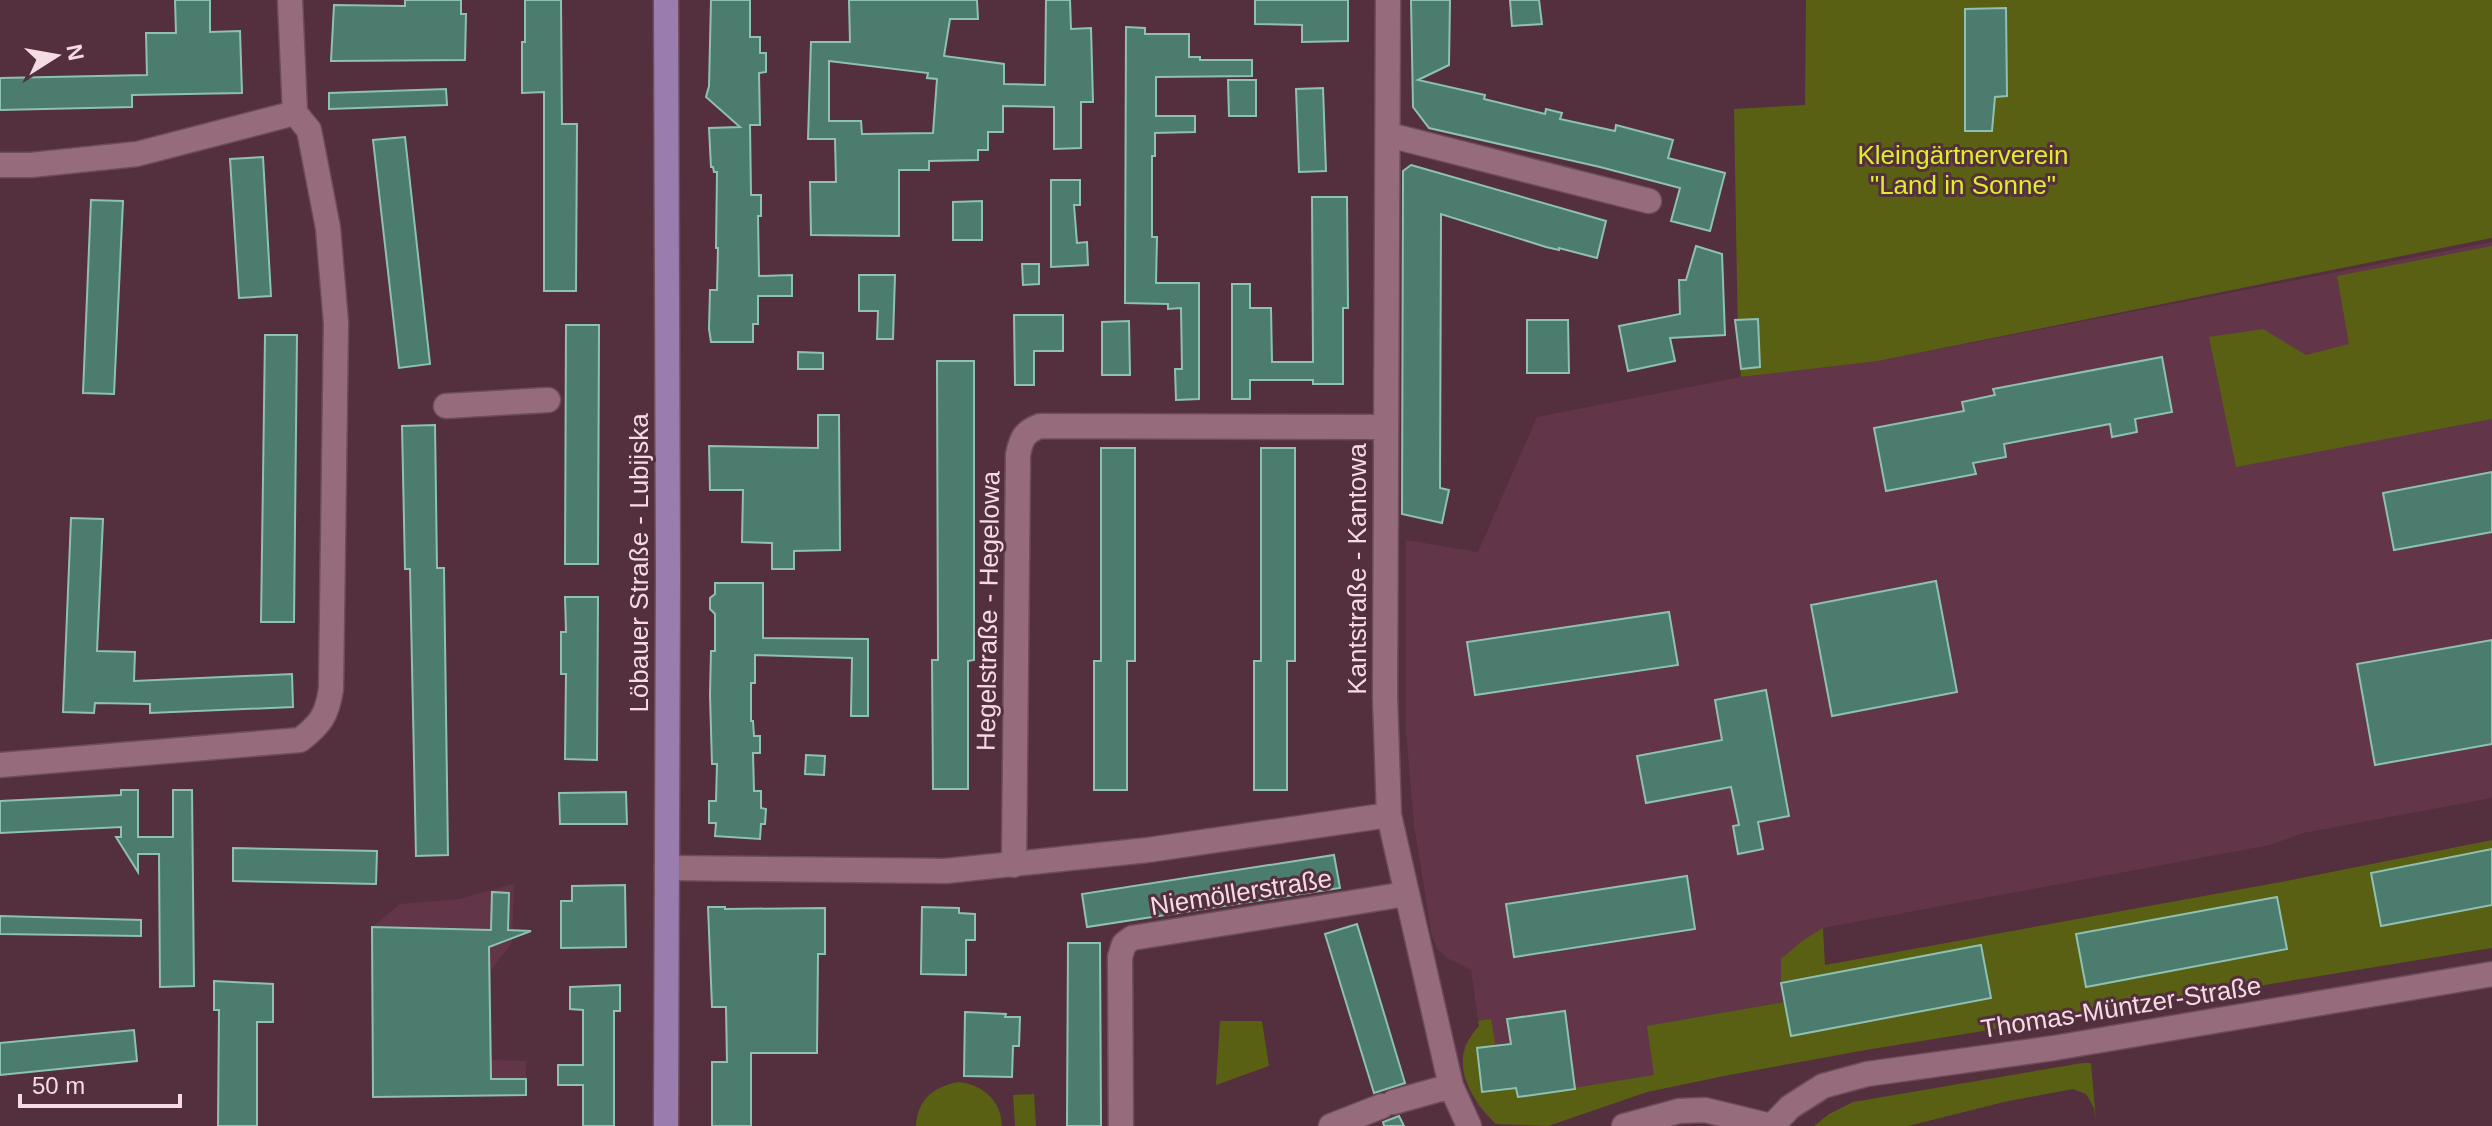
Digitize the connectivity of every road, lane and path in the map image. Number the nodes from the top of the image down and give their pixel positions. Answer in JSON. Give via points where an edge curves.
{"nodes":[{"id":1,"x":290,"y":0,"type":"edge"},
{"id":2,"x":666,"y":0,"type":"edge"},
{"id":3,"x":1388,"y":0,"type":"edge"},
{"id":4,"x":295,"y":113,"type":"junction"},
{"id":5,"x":1389,"y":135,"type":"junction"},
{"id":6,"x":0,"y":165,"type":"edge"},
{"id":7,"x":1649,"y":201,"type":"dead end"},
{"id":8,"x":548,"y":400,"type":"dead end"},
{"id":9,"x":446,"y":406,"type":"dead end"},
{"id":10,"x":1385,"y":427,"type":"junction"},
{"id":11,"x":0,"y":765,"type":"edge"},
{"id":12,"x":1389,"y":815,"type":"junction"},
{"id":13,"x":1014,"y":865,"type":"junction"},
{"id":14,"x":667,"y":868,"type":"junction"},
{"id":15,"x":1406,"y":894,"type":"junction"},
{"id":16,"x":2492,"y":974,"type":"edge"},
{"id":17,"x":1451,"y":1086,"type":"junction"},
{"id":18,"x":666,"y":1126,"type":"edge"},
{"id":19,"x":1121,"y":1126,"type":"edge"},
{"id":20,"x":1331,"y":1126,"type":"edge"},
{"id":21,"x":1469,"y":1126,"type":"edge"},
{"id":22,"x":1624,"y":1126,"type":"edge"},
{"id":23,"x":1772,"y":1126,"type":"edge"}],
"edges":[{"from":1,"to":4,"type":"street"},
{"from":2,"to":14,"type":"main road","name":"Löbauer Straße - Lubijska"},
{"from":3,"to":5,"type":"street","name":"Kantstraße - Kantowa"},
{"from":4,"to":6,"type":"street","via":[[137,154]]},
{"from":4,"to":11,"type":"street","via":[[309,130],[328,228],[336,323],[328,710],[300,740]]},
{"from":5,"to":7,"type":"street"},
{"from":5,"to":10,"type":"street","name":"Kantstraße - Kantowa"},
{"from":8,"to":9,"type":"street"},
{"from":10,"to":12,"type":"street","name":"Kantstraße - Kantowa"},
{"from":10,"to":13,"type":"street","name":"Hegelstraße - Hegelowa","via":[[1040,426],[1021,439]]},
{"from":12,"to":13,"type":"street"},
{"from":12,"to":15,"type":"street","name":"Kantstraße - Kantowa"},
{"from":13,"to":14,"type":"street","via":[[899,872]]},
{"from":14,"to":18,"type":"main road","name":"Löbauer Straße - Lubijska"},
{"from":15,"to":17,"type":"street","name":"Kantstraße - Kantowa"},
{"from":15,"to":19,"type":"street","name":"Niemöllerstraße","via":[[1132,938],[1124,944]]},
{"from":16,"to":23,"type":"street","name":"Thomas-Müntzer-Straße","via":[[1867,1074],[1823,1086]]},
{"from":17,"to":20,"type":"street"},
{"from":17,"to":21,"type":"street","name":"Kantstraße - Kantowa"},
{"from":22,"to":23,"type":"street","via":[[1679,1111],[1705,1110]]}]}
